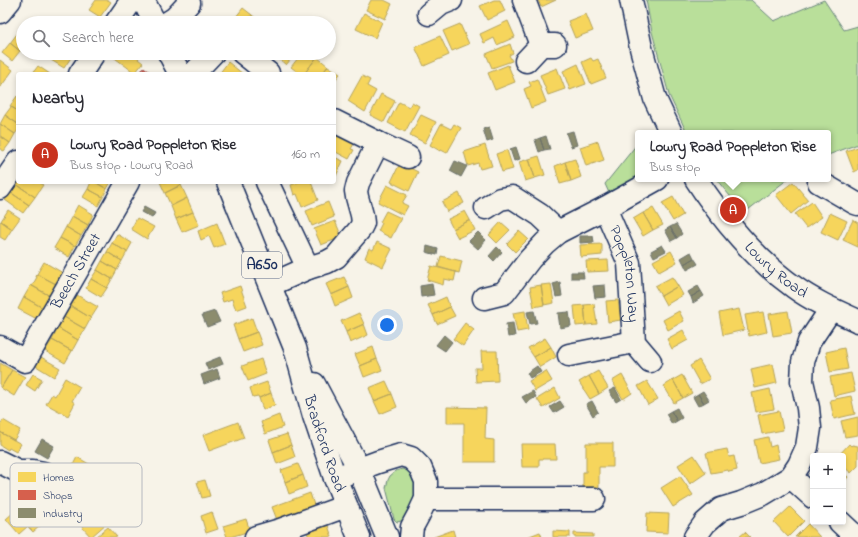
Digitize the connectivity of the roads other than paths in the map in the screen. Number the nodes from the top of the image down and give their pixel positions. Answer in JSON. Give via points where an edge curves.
{"nodes":[{"id":1,"x":10,"y":0,"type":"edge"},
{"id":2,"x":132,"y":0,"type":"edge"},
{"id":3,"x":143,"y":0,"type":"edge"},
{"id":4,"x":188,"y":0,"type":"edge"},
{"id":5,"x":451,"y":0,"type":"edge"},
{"id":6,"x":524,"y":0,"type":"edge"},
{"id":7,"x":631,"y":0,"type":"edge"},
{"id":8,"x":0,"y":12,"type":"edge"},
{"id":9,"x":429,"y":14,"type":"dead end"},
{"id":10,"x":121,"y":16,"type":"edge"},
{"id":11,"x":151,"y":16,"type":"edge"},
{"id":12,"x":177,"y":16,"type":"edge"},
{"id":13,"x":89,"y":60,"type":"edge"},
{"id":14,"x":173,"y":60,"type":"edge"},
{"id":15,"x":206,"y":60,"type":"edge"},
{"id":16,"x":252,"y":60,"type":"edge"},
{"id":17,"x":526,"y":61,"type":"dead end"},
{"id":18,"x":81,"y":72,"type":"edge"},
{"id":19,"x":179,"y":72,"type":"edge"},
{"id":20,"x":195,"y":72,"type":"edge"},
{"id":21,"x":267,"y":72,"type":"edge"},
{"id":22,"x":336,"y":122,"type":"edge"},
{"id":23,"x":670,"y":130,"type":"edge"},
{"id":24,"x":378,"y":143,"type":"junction"},
{"id":25,"x":408,"y":157,"type":"dead end"},
{"id":26,"x":16,"y":165,"type":"edge"},
{"id":27,"x":652,"y":182,"type":"edge"},
{"id":28,"x":698,"y":182,"type":"edge"},
{"id":29,"x":819,"y":182,"type":"dead end"},
{"id":30,"x":127,"y":184,"type":"edge"},
{"id":31,"x":229,"y":184,"type":"edge"},
{"id":32,"x":268,"y":184,"type":"edge"},
{"id":33,"x":0,"y":188,"type":"edge"},
{"id":34,"x":858,"y":204,"type":"edge"},
{"id":35,"x":486,"y":208,"type":"dead end"},
{"id":36,"x":605,"y":208,"type":"junction"},
{"id":37,"x":558,"y":232,"type":"junction"},
{"id":38,"x":308,"y":268,"type":"junction"},
{"id":39,"x":270,"y":285,"type":"junction"},
{"id":40,"x":484,"y":298,"type":"dead end"},
{"id":41,"x":831,"y":309,"type":"junction"},
{"id":42,"x":858,"y":321,"type":"edge"},
{"id":43,"x":634,"y":342,"type":"junction"},
{"id":44,"x":0,"y":347,"type":"edge"},
{"id":45,"x":295,"y":348,"type":"junction"},
{"id":46,"x":569,"y":355,"type":"dead end"},
{"id":47,"x":650,"y":361,"type":"dead end"},
{"id":48,"x":359,"y":469,"type":"junction"},
{"id":49,"x":791,"y":477,"type":"junction"},
{"id":50,"x":335,"y":478,"type":"junction"},
{"id":51,"x":810,"y":494,"type":"edge"},
{"id":52,"x":426,"y":499,"type":"junction"},
{"id":53,"x":594,"y":499,"type":"dead end"},
{"id":54,"x":346,"y":506,"type":"junction"},
{"id":55,"x":843,"y":525,"type":"edge"},
{"id":56,"x":256,"y":537,"type":"edge"},
{"id":57,"x":359,"y":537,"type":"edge"},
{"id":58,"x":387,"y":537,"type":"edge"},
{"id":59,"x":411,"y":537,"type":"edge"},
{"id":60,"x":695,"y":537,"type":"edge"},
{"id":61,"x":856,"y":537,"type":"edge"}],
"edges":[{"from":1,"to":8,"type":"street"},
{"from":2,"to":10,"type":"street"},
{"from":3,"to":11,"type":"street"},
{"from":4,"to":12,"type":"street","via":[[189,3]]},
{"from":5,"to":9,"type":"street"},
{"from":6,"to":17,"type":"street","via":[[548,45]]},
{"from":7,"to":23,"type":"street","via":[[640,48],[655,99]]},
{"from":13,"to":18,"type":"street"},
{"from":14,"to":19,"type":"street"},
{"from":15,"to":20,"type":"street"},
{"from":16,"to":21,"type":"street"},
{"from":22,"to":24,"type":"street"},
{"from":24,"to":25,"type":"street"},
{"from":24,"to":38,"type":"street","via":[[356,191],[363,223],[360,229],[336,257]]},
{"from":26,"to":33,"type":"street"},
{"from":27,"to":36,"type":"street"},
{"from":28,"to":41,"type":"street","name":"Lowry Road","via":[[729,225],[760,259],[794,287]]},
{"from":29,"to":34,"type":"street"},
{"from":30,"to":44,"type":"street","name":"Beech Street","via":[[25,361]]},
{"from":31,"to":39,"type":"street","name":"Bradford Road","number":"A650"},
{"from":32,"to":38,"type":"street"},
{"from":35,"to":37,"type":"street","via":[[500,199],[512,197],[540,215]]},
{"from":36,"to":37,"type":"street"},
{"from":36,"to":43,"type":"street","name":"Poppleton Way","via":[[629,263]]},
{"from":37,"to":40,"type":"street","via":[[530,259],[504,293]]},
{"from":38,"to":39,"type":"street"},
{"from":39,"to":45,"type":"street","name":"Bradford Road","number":"A650"},
{"from":41,"to":42,"type":"street","name":"Lowry Road"},
{"from":41,"to":49,"type":"street","via":[[809,342],[803,362],[802,382],[810,428],[807,448]]},
{"from":43,"to":46,"type":"street","name":"Poppleton Way"},
{"from":43,"to":47,"type":"street","name":"Poppleton Way"},
{"from":45,"to":48,"type":"street","name":"Bradford Road","number":"A650"},
{"from":45,"to":50,"type":"street","name":"Bradford Road","number":"A650"},
{"from":48,"to":50,"type":"street"},
{"from":48,"to":52,"type":"street","name":"Bradford Road","via":[[402,455],[411,458],[420,467],[426,481]]},
{"from":48,"to":58,"type":"street","name":"Bradford Road","number":"A650"},
{"from":49,"to":51,"type":"street"},
{"from":49,"to":60,"type":"street","via":[[763,494],[721,509],[705,523]]},
{"from":50,"to":54,"type":"street","name":"Bradford Road","number":"A650"},
{"from":52,"to":53,"type":"street"},
{"from":52,"to":59,"type":"street","name":"Bradford Road","via":[[412,527]]},
{"from":54,"to":56,"type":"street"},
{"from":54,"to":57,"type":"street","name":"Bradford Road","number":"A650"},
{"from":55,"to":61,"type":"street"}]}
